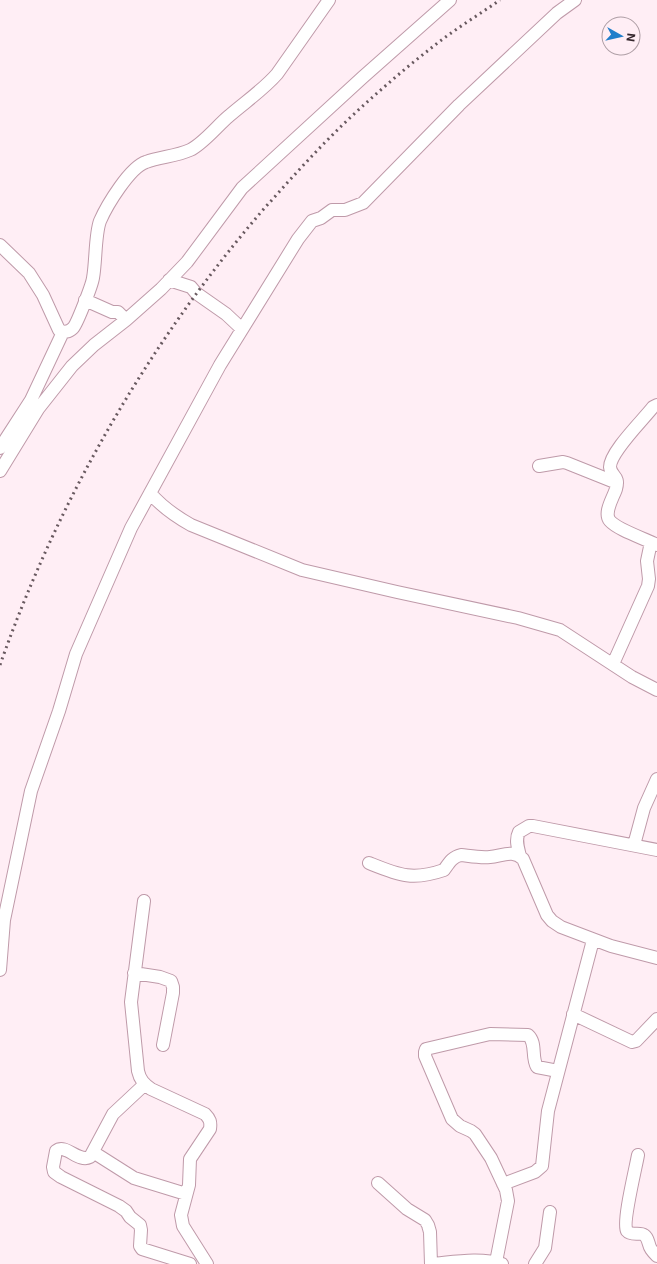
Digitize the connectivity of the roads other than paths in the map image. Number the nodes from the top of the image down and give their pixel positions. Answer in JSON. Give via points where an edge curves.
{"nodes":[{"id":1,"x":329,"y":0,"type":"edge"},
{"id":2,"x":450,"y":0,"type":"edge"},
{"id":3,"x":575,"y":0,"type":"edge"},
{"id":4,"x":0,"y":245,"type":"edge"},
{"id":5,"x":168,"y":280,"type":"junction"},
{"id":6,"x":86,"y":300,"type":"junction"},
{"id":7,"x":126,"y":320,"type":"junction"},
{"id":8,"x":242,"y":329,"type":"junction"},
{"id":9,"x":63,"y":332,"type":"junction"},
{"id":10,"x":657,"y":405,"type":"edge"},
{"id":11,"x":0,"y":448,"type":"edge"},
{"id":12,"x":539,"y":466,"type":"dead end"},
{"id":13,"x":0,"y":471,"type":"edge"},
{"id":14,"x":617,"y":483,"type":"junction"},
{"id":15,"x":150,"y":494,"type":"junction"},
{"id":16,"x":654,"y":544,"type":"edge"},
{"id":17,"x":613,"y":664,"type":"junction"},
{"id":18,"x":657,"y":690,"type":"edge"},
{"id":19,"x":657,"y":779,"type":"edge"},
{"id":20,"x":634,"y":845,"type":"junction"},
{"id":21,"x":657,"y":850,"type":"edge"},
{"id":22,"x":520,"y":856,"type":"junction"},
{"id":23,"x":369,"y":863,"type":"dead end"},
{"id":24,"x":144,"y":901,"type":"dead end"},
{"id":25,"x":594,"y":940,"type":"junction"},
{"id":26,"x":657,"y":958,"type":"edge"},
{"id":27,"x":0,"y":970,"type":"edge"},
{"id":28,"x":134,"y":972,"type":"junction"},
{"id":29,"x":573,"y":1014,"type":"junction"},
{"id":30,"x":657,"y":1019,"type":"edge"},
{"id":31,"x":163,"y":1045,"type":"dead end"},
{"id":32,"x":558,"y":1071,"type":"junction"},
{"id":33,"x":144,"y":1085,"type":"junction"},
{"id":34,"x":93,"y":1152,"type":"junction"},
{"id":35,"x":638,"y":1155,"type":"dead end"},
{"id":36,"x":378,"y":1183,"type":"dead end"},
{"id":37,"x":503,"y":1184,"type":"junction"},
{"id":38,"x":186,"y":1194,"type":"junction"},
{"id":39,"x":550,"y":1212,"type":"dead end"},
{"id":40,"x":657,"y":1256,"type":"edge"},
{"id":41,"x":499,"y":1263,"type":"edge"},
{"id":42,"x":190,"y":1264,"type":"edge"},
{"id":43,"x":207,"y":1264,"type":"edge"},
{"id":44,"x":431,"y":1264,"type":"edge"},
{"id":45,"x":535,"y":1264,"type":"edge"}],
"edges":[{"from":1,"to":6,"type":"street","via":[[273,78],[197,145],[190,150],[146,162],[127,176],[100,222],[93,279]]},
{"from":2,"to":5,"type":"street","via":[[242,188],[187,262]]},
{"from":3,"to":8,"type":"street","via":[[459,105],[363,203],[345,210],[332,210],[312,221]]},
{"from":4,"to":9,"type":"street","via":[[29,273],[43,295],[59,330]]},
{"from":5,"to":7,"type":"street"},
{"from":5,"to":8,"type":"street","via":[[191,287]]},
{"from":6,"to":7,"type":"street","via":[[112,312],[118,312]]},
{"from":6,"to":9,"type":"street","via":[[73,328]]},
{"from":7,"to":13,"type":"street","via":[[72,366],[38,410]]},
{"from":8,"to":15,"type":"street"},
{"from":9,"to":11,"type":"street","via":[[40,384]]},
{"from":10,"to":14,"type":"street","via":[[614,452],[610,466],[617,477]]},
{"from":12,"to":14,"type":"street","via":[[563,462]]},
{"from":14,"to":16,"type":"street","via":[[608,511],[610,522]]},
{"from":15,"to":17,"type":"street","via":[[175,516],[191,525],[302,570],[518,618],[560,630]]},
{"from":15,"to":27,"type":"street","via":[[132,528],[76,654],[59,711],[30,791],[4,920]]},
{"from":16,"to":17,"type":"street","via":[[648,561],[648,586]]},
{"from":17,"to":18,"type":"street"},
{"from":19,"to":20,"type":"street","via":[[644,808]]},
{"from":20,"to":21,"type":"street"},
{"from":20,"to":22,"type":"street","via":[[534,826],[518,832]]},
{"from":22,"to":23,"type":"street","via":[[515,853],[489,857],[461,855],[451,860],[444,870],[417,876],[398,874]]},
{"from":22,"to":25,"type":"street","via":[[546,915],[561,927]]},
{"from":24,"to":28,"type":"street"},
{"from":25,"to":26,"type":"street"},
{"from":25,"to":29,"type":"street"},
{"from":28,"to":31,"type":"street","via":[[171,981],[173,993]]},
{"from":28,"to":33,"type":"street","via":[[131,1013],[138,1071]]},
{"from":29,"to":30,"type":"street","via":[[632,1042]]},
{"from":29,"to":32,"type":"street"},
{"from":32,"to":37,"type":"street","via":[[548,1111],[542,1166],[535,1172]]},
{"from":32,"to":37,"type":"street","via":[[537,1067],[534,1063],[533,1042],[528,1035],[490,1034],[426,1049],[425,1056],[452,1119],[476,1134]]},
{"from":33,"to":34,"type":"street","via":[[114,1114]]},
{"from":33,"to":38,"type":"street","via":[[205,1114],[211,1124],[190,1159]]},
{"from":34,"to":38,"type":"street","via":[[134,1178]]},
{"from":34,"to":42,"type":"street","via":[[90,1157],[81,1158],[58,1149],[54,1172],[123,1208],[140,1225],[142,1249]]},
{"from":35,"to":40,"type":"street","via":[[626,1227],[631,1233],[646,1237],[650,1248]]},
{"from":36,"to":44,"type":"street","via":[[425,1220],[430,1232]]},
{"from":37,"to":41,"type":"street","via":[[508,1201]]},
{"from":38,"to":43,"type":"street","via":[[181,1215],[183,1226]]},
{"from":39,"to":45,"type":"street","via":[[544,1248]]},
{"from":41,"to":44,"type":"street","via":[[476,1261]]}]}
